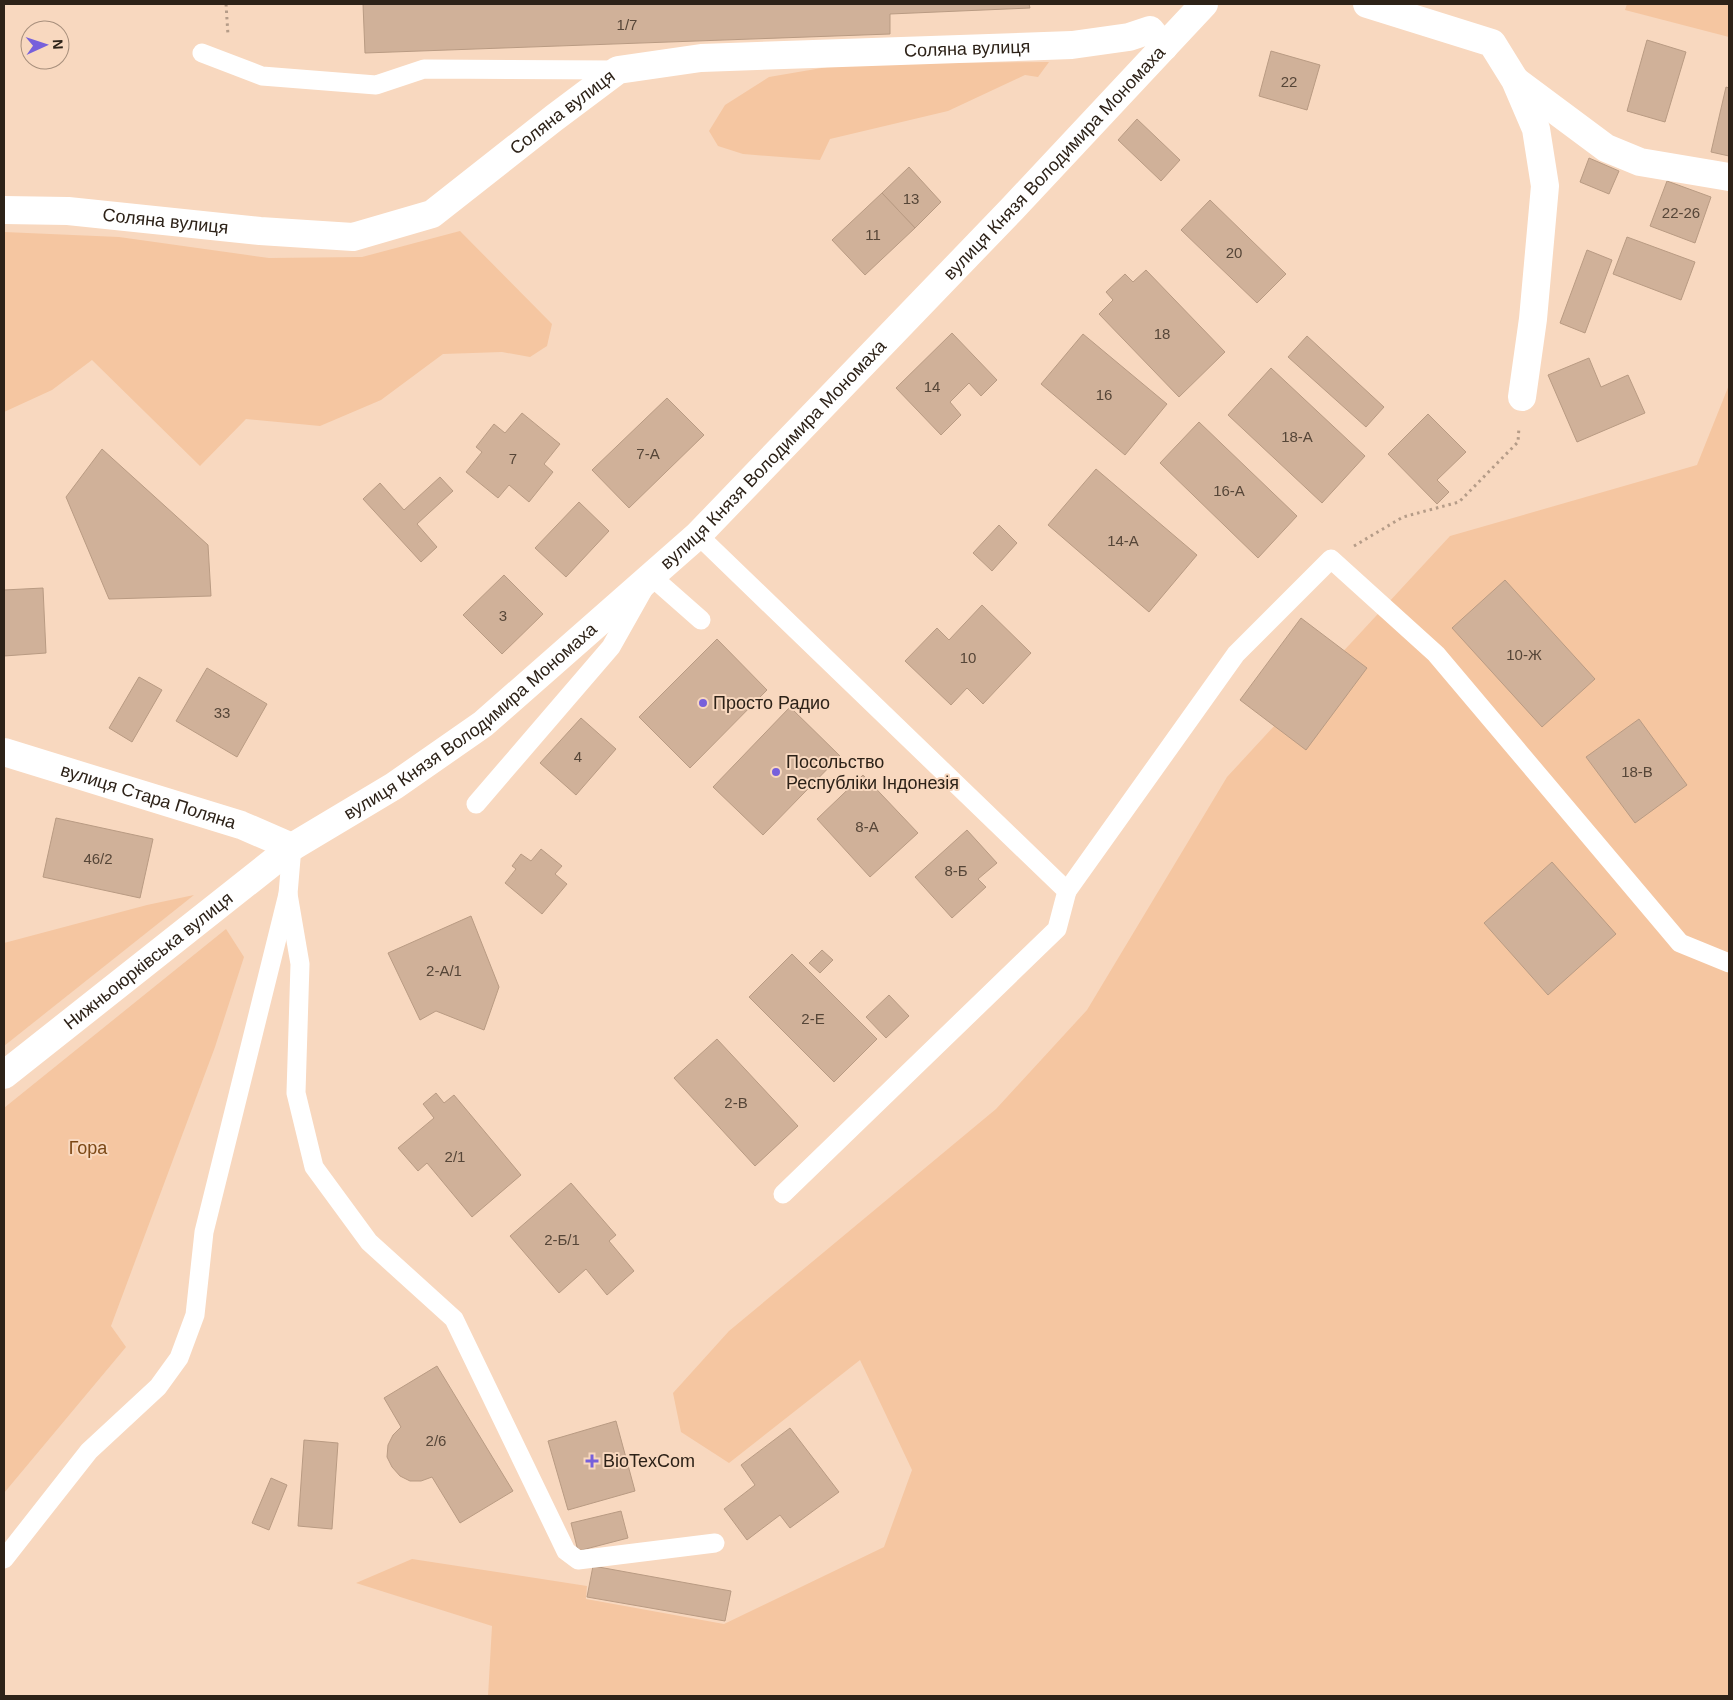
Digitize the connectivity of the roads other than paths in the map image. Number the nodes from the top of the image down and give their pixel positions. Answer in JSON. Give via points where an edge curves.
{"nodes":[{"id":1,"x":1204,"y":4,"type":"edge"},
{"id":2,"x":1367,"y":4,"type":"edge"},
{"id":3,"x":1164,"y":47,"type":"junction"},
{"id":4,"x":202,"y":53,"type":"dead end"},
{"id":5,"x":618,"y":70,"type":"junction"},
{"id":6,"x":1514,"y":80,"type":"junction"},
{"id":7,"x":1729,"y":177,"type":"edge"},
{"id":8,"x":4,"y":210,"type":"edge"},
{"id":9,"x":1522,"y":397,"type":"road end"},
{"id":10,"x":698,"y":535,"type":"junction"},
{"id":11,"x":652,"y":576,"type":"junction"},
{"id":12,"x":701,"y":620,"type":"dead end"},
{"id":13,"x":4,"y":752,"type":"edge"},
{"id":14,"x":476,"y":804,"type":"dead end"},
{"id":15,"x":292,"y":847,"type":"junction"},
{"id":16,"x":1067,"y":890,"type":"junction"},
{"id":17,"x":288,"y":894,"type":"junction"},
{"id":18,"x":1729,"y":963,"type":"edge"},
{"id":19,"x":4,"y":1076,"type":"edge"},
{"id":20,"x":783,"y":1194,"type":"dead end"},
{"id":21,"x":715,"y":1543,"type":"dead end"},
{"id":22,"x":4,"y":1559,"type":"edge"}],
"edges":[{"from":1,"to":3,"type":"street","name":"вулиця Князя Володимира Мономаха"},
{"from":2,"to":6,"type":"street","via":[[1492,43]]},
{"from":3,"to":5,"type":"street","name":"Соляна вулиця","via":[[1150,30],[1129,37],[1072,45],[700,58]]},
{"from":3,"to":10,"type":"street","name":"вулиця Князя Володимира Мономаха"},
{"from":4,"to":5,"type":"lane","via":[[262,76],[376,85],[424,69]]},
{"from":5,"to":8,"type":"street","name":"Соляна вулиця","via":[[432,214],[353,237],[68,211]]},
{"from":6,"to":7,"type":"street","via":[[1606,148],[1640,162]]},
{"from":6,"to":9,"type":"street","via":[[1536,130],[1554,188]]},
{"from":10,"to":11,"type":"street","name":"вулиця Князя Володимира Мономаха"},
{"from":10,"to":16,"type":"lane"},
{"from":11,"to":12,"type":"lane"},
{"from":11,"to":14,"type":"lane","via":[[610,647]]},
{"from":11,"to":15,"type":"street","name":"вулиця Князя Володимира Мономаха","via":[[483,724],[394,786]]},
{"from":13,"to":15,"type":"street","name":"вулиця Стара Поляна","via":[[241,825]]},
{"from":15,"to":17,"type":"lane"},
{"from":15,"to":19,"type":"street","name":"Нижньоюрківська вулиця"},
{"from":16,"to":18,"type":"lane","via":[[1236,654],[1331,559],[1436,654],[1680,943]]},
{"from":16,"to":20,"type":"lane","via":[[1057,929]]},
{"from":17,"to":21,"type":"lane","via":[[300,964],[296,1093],[314,1167],[368,1242],[454,1319],[566,1551],[578,1560]]},
{"from":17,"to":22,"type":"lane","via":[[204,1232],[195,1315],[179,1358],[158,1387],[89,1451]]}]}
